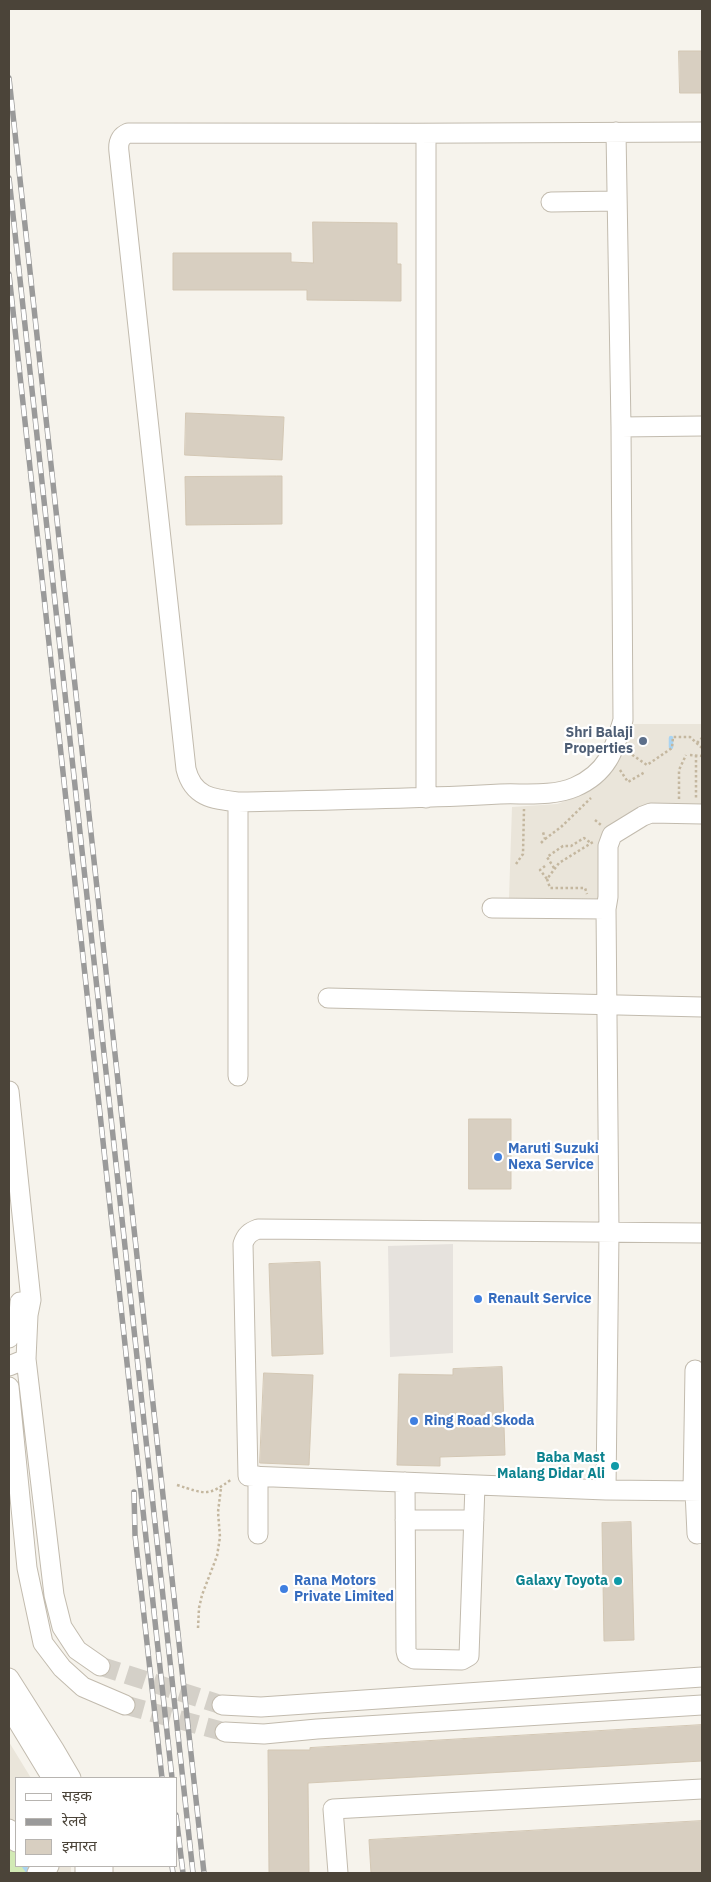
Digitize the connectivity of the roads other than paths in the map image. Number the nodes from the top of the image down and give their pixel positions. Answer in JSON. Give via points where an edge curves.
{"nodes":[{"id":1,"x":616,"y":132,"type":"junction"},
{"id":2,"x":702,"y":132,"type":"edge"},
{"id":3,"x":426,"y":134,"type":"junction"},
{"id":4,"x":617,"y":201,"type":"junction"},
{"id":5,"x":551,"y":202,"type":"dead end"},
{"id":6,"x":621,"y":426,"type":"junction"},
{"id":7,"x":702,"y":426,"type":"edge"},
{"id":8,"x":426,"y":798,"type":"junction"},
{"id":9,"x":238,"y":802,"type":"junction"},
{"id":10,"x":692,"y":814,"type":"edge"},
{"id":11,"x":492,"y":908,"type":"dead end"},
{"id":12,"x":606,"y":909,"type":"junction"},
{"id":13,"x":328,"y":998,"type":"dead end"},
{"id":14,"x":608,"y":1006,"type":"junction"},
{"id":15,"x":702,"y":1007,"type":"edge"},
{"id":16,"x":238,"y":1076,"type":"dead end"},
{"id":17,"x":9,"y":1091,"type":"edge"},
{"id":18,"x":9,"y":1181,"type":"edge"},
{"id":19,"x":609,"y":1232,"type":"junction"},
{"id":20,"x":702,"y":1233,"type":"edge"},
{"id":21,"x":15,"y":1340,"type":"edge"},
{"id":22,"x":17,"y":1363,"type":"edge"},
{"id":23,"x":695,"y":1370,"type":"dead end"},
{"id":24,"x":9,"y":1387,"type":"edge"},
{"id":25,"x":253,"y":1476,"type":"junction"},
{"id":26,"x":405,"y":1482,"type":"junction"},
{"id":27,"x":475,"y":1485,"type":"junction"},
{"id":28,"x":606,"y":1490,"type":"junction"},
{"id":29,"x":697,"y":1491,"type":"edge"},
{"id":30,"x":405,"y":1520,"type":"junction"},
{"id":31,"x":474,"y":1520,"type":"junction"},
{"id":32,"x":258,"y":1534,"type":"dead end"},
{"id":33,"x":697,"y":1534,"type":"dead end"},
{"id":34,"x":100,"y":1666,"type":"tunnel mouth"},
{"id":35,"x":702,"y":1677,"type":"edge"},
{"id":36,"x":9,"y":1678,"type":"edge"},
{"id":37,"x":125,"y":1705,"type":"tunnel mouth"},
{"id":38,"x":222,"y":1705,"type":"tunnel mouth"},
{"id":39,"x":702,"y":1705,"type":"edge"},
{"id":40,"x":9,"y":1709,"type":"edge"},
{"id":41,"x":225,"y":1732,"type":"tunnel mouth"},
{"id":42,"x":51,"y":1777,"type":"edge"},
{"id":43,"x":70,"y":1777,"type":"edge"},
{"id":44,"x":702,"y":1789,"type":"edge"},
{"id":45,"x":9,"y":1829,"type":"edge"},
{"id":46,"x":15,"y":1840,"type":"edge"},
{"id":47,"x":47,"y":1867,"type":"edge"},
{"id":48,"x":35,"y":1873,"type":"edge"},
{"id":49,"x":338,"y":1873,"type":"edge"}],
"edges":[{"from":1,"to":2,"type":"street"},
{"from":1,"to":3,"type":"street"},
{"from":1,"to":4,"type":"street"},
{"from":3,"to":8,"type":"street"},
{"from":3,"to":9,"type":"street","via":[[128,133],[123,135],[118,147],[186,769],[189,782],[200,792],[214,799]]},
{"from":4,"to":5,"type":"street"},
{"from":4,"to":6,"type":"street"},
{"from":6,"to":7,"type":"street"},
{"from":6,"to":8,"type":"street","via":[[623,720],[605,767],[574,788],[551,794],[524,792]]},
{"from":8,"to":9,"type":"street"},
{"from":9,"to":16,"type":"street"},
{"from":10,"to":12,"type":"street","via":[[652,813],[642,816],[599,844],[608,897]]},
{"from":11,"to":12,"type":"street"},
{"from":12,"to":14,"type":"street"},
{"from":13,"to":14,"type":"street"},
{"from":14,"to":15,"type":"street"},
{"from":14,"to":19,"type":"street"},
{"from":17,"to":21,"type":"street","via":[[31,1300]]},
{"from":18,"to":21,"type":"street","via":[[21,1297]]},
{"from":19,"to":20,"type":"street"},
{"from":19,"to":25,"type":"street","via":[[258,1229],[251,1232],[243,1244]]},
{"from":19,"to":28,"type":"street"},
{"from":21,"to":22,"type":"street"},
{"from":22,"to":34,"type":"street","via":[[62,1627],[77,1650]]},
{"from":23,"to":29,"type":"street"},
{"from":24,"to":37,"type":"street","via":[[28,1568],[43,1642],[62,1668],[82,1687]]},
{"from":25,"to":26,"type":"street"},
{"from":25,"to":32,"type":"street"},
{"from":26,"to":27,"type":"street"},
{"from":26,"to":30,"type":"street"},
{"from":27,"to":28,"type":"street"},
{"from":27,"to":31,"type":"street"},
{"from":28,"to":29,"type":"street"},
{"from":29,"to":33,"type":"street"},
{"from":30,"to":31,"type":"street"},
{"from":30,"to":31,"type":"street","via":[[408,1655],[414,1659],[462,1660],[469,1656],[470,1651]]},
{"from":35,"to":38,"type":"street","via":[[261,1707]]},
{"from":36,"to":43,"type":"street"},
{"from":39,"to":41,"type":"street","via":[[264,1734]]},
{"from":40,"to":42,"type":"street"},
{"from":44,"to":49,"type":"street","via":[[333,1809]]},
{"from":45,"to":46,"type":"street"},
{"from":47,"to":48,"type":"street"}]}
